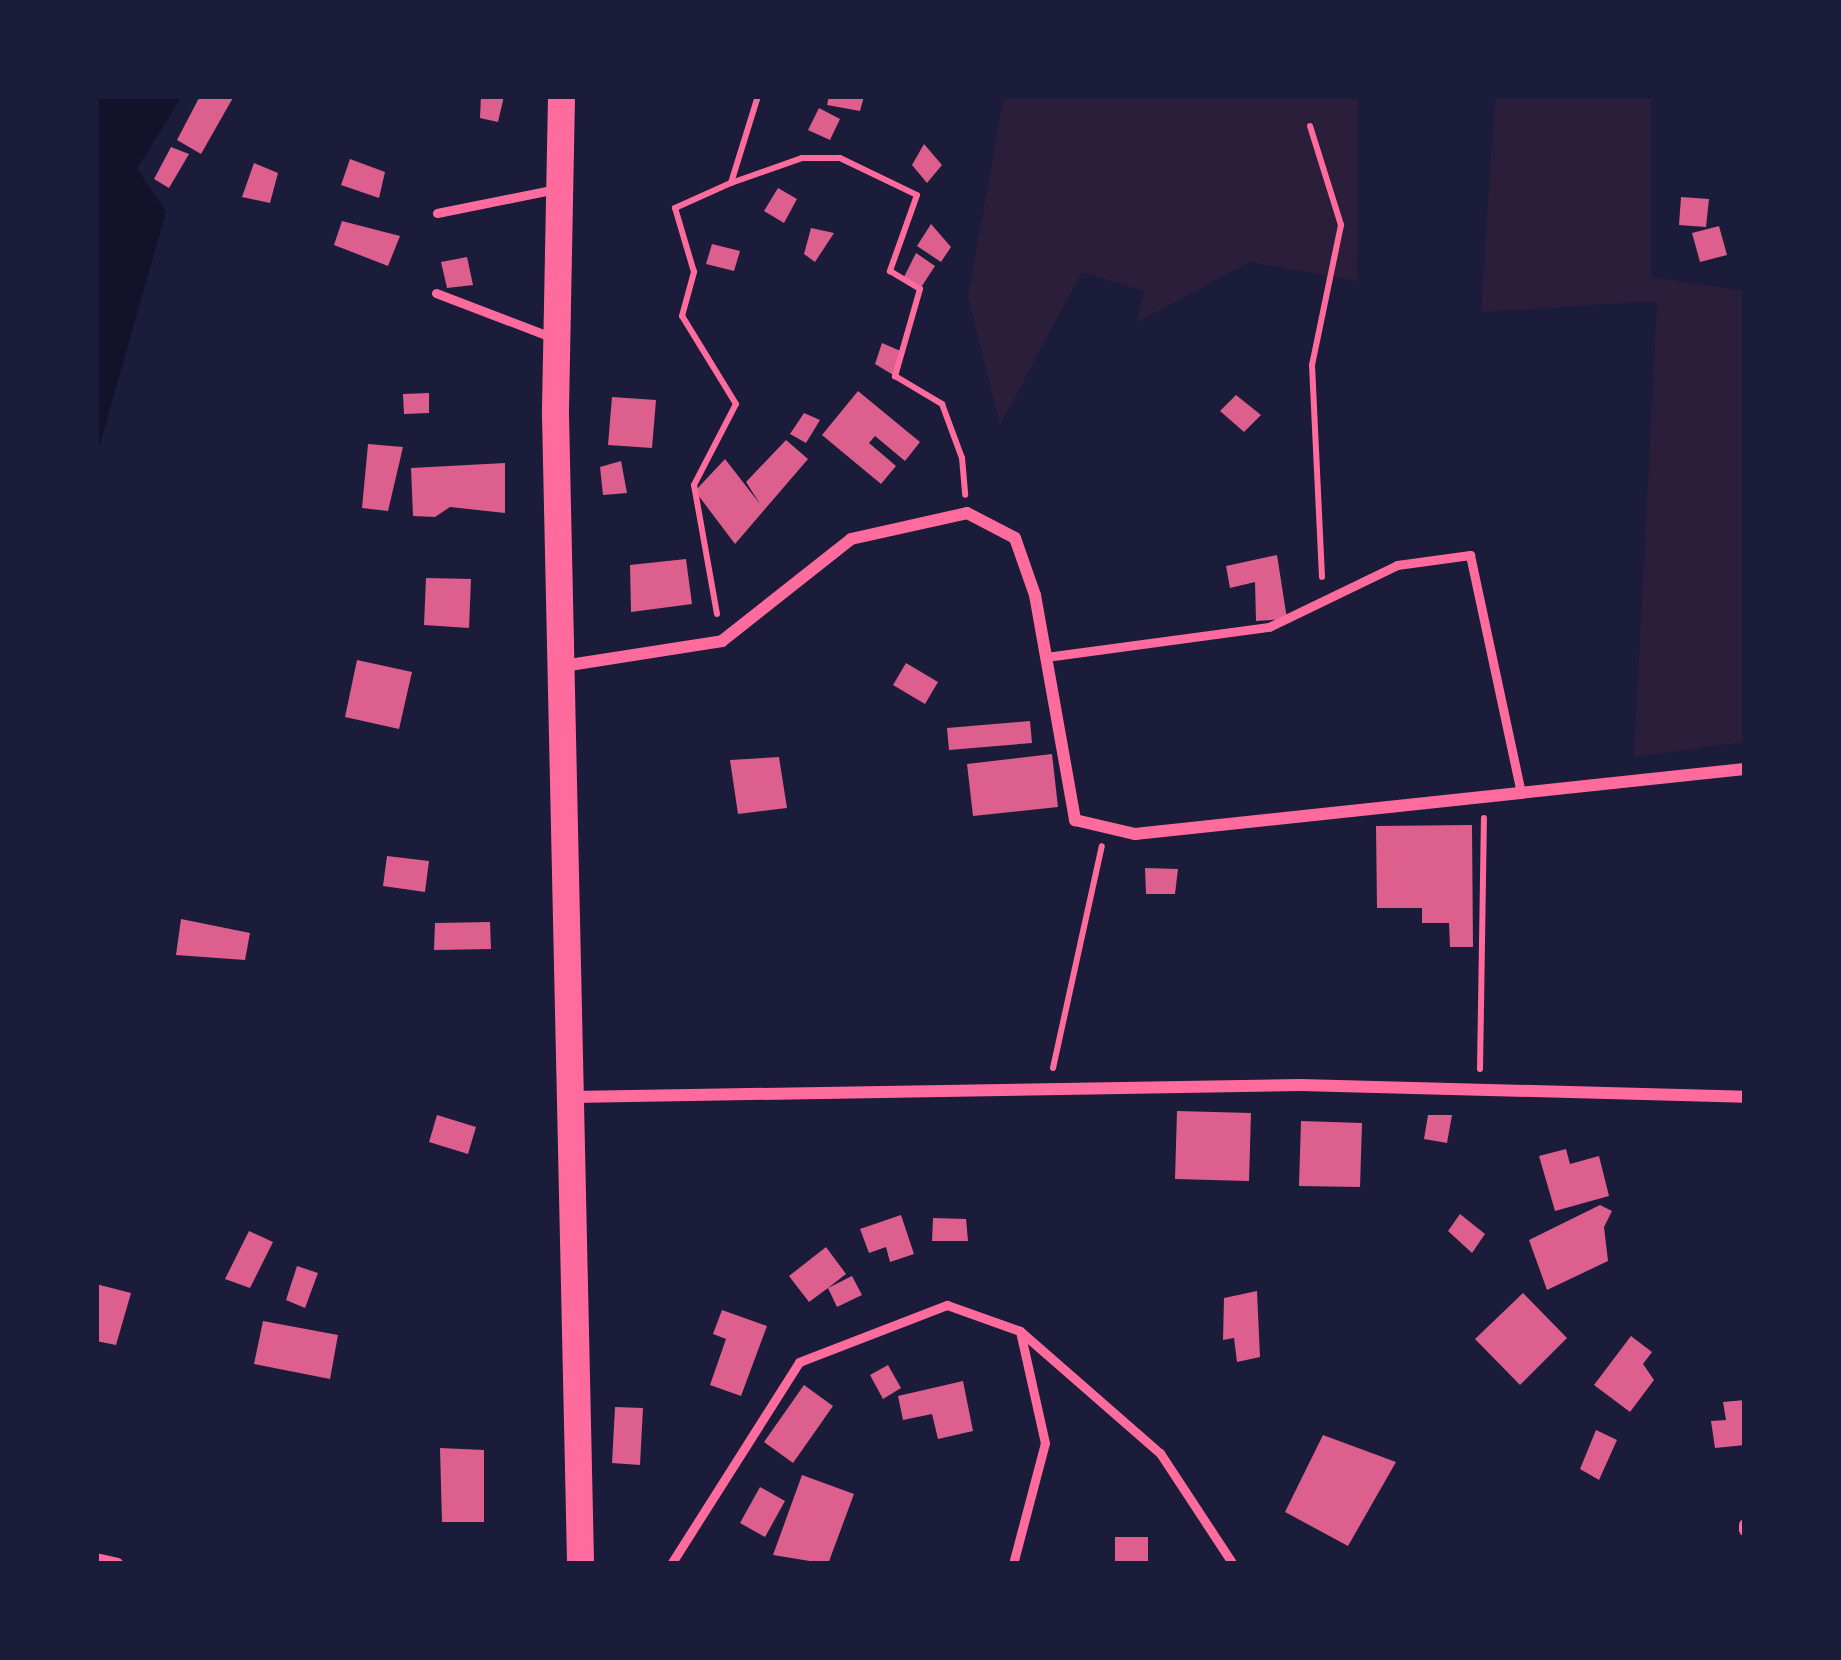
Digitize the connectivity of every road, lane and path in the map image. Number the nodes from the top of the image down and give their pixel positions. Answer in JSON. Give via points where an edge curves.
{"nodes":[{"id":1,"x":561,"y":96,"type":"edge"},
{"id":2,"x":758,"y":96,"type":"edge"},
{"id":3,"x":1310,"y":126,"type":"dead end"},
{"id":4,"x":731,"y":183,"type":"junction"},
{"id":5,"x":556,"y":189,"type":"junction"},
{"id":6,"x":437,"y":213,"type":"dead end"},
{"id":7,"x":436,"y":293,"type":"dead end"},
{"id":8,"x":555,"y":338,"type":"junction"},
{"id":9,"x":967,"y":514,"type":"junction"},
{"id":10,"x":1323,"y":601,"type":"junction"},
{"id":11,"x":722,"y":641,"type":"junction"},
{"id":12,"x":1046,"y":657,"type":"junction"},
{"id":13,"x":563,"y":666,"type":"junction"},
{"id":14,"x":1745,"y":769,"type":"edge"},
{"id":15,"x":1521,"y":793,"type":"junction"},
{"id":16,"x":1485,"y":797,"type":"junction"},
{"id":17,"x":1107,"y":827,"type":"junction"},
{"id":18,"x":1048,"y":1089,"type":"junction"},
{"id":19,"x":1479,"y":1090,"type":"junction"},
{"id":20,"x":571,"y":1097,"type":"junction"},
{"id":21,"x":1745,"y":1097,"type":"edge"},
{"id":22,"x":1020,"y":1331,"type":"junction"},
{"id":23,"x":96,"y":1559,"type":"edge"},
{"id":24,"x":117,"y":1564,"type":"edge"},
{"id":25,"x":580,"y":1564,"type":"edge"},
{"id":26,"x":671,"y":1564,"type":"edge"},
{"id":27,"x":1013,"y":1564,"type":"edge"},
{"id":28,"x":1233,"y":1564,"type":"edge"}],
"edges":[{"from":1,"to":5,"type":"main road"},
{"from":2,"to":4,"type":"path"},
{"from":3,"to":10,"type":"path","via":[[1341,225],[1312,365]]},
{"from":4,"to":9,"type":"path","via":[[802,158],[840,158],[916,195],[890,271],[920,289],[895,376],[942,404],[962,458]]},
{"from":4,"to":11,"type":"path","via":[[675,208],[694,272],[682,316],[736,404],[694,485]]},
{"from":5,"to":6,"type":"lane"},
{"from":5,"to":8,"type":"main road"},
{"from":7,"to":8,"type":"lane"},
{"from":8,"to":13,"type":"main road"},
{"from":9,"to":11,"type":"street","via":[[851,539]]},
{"from":9,"to":12,"type":"street","via":[[1015,538]]},
{"from":10,"to":12,"type":"lane","via":[[1269,627]]},
{"from":10,"to":15,"type":"lane","via":[[1397,565],[1469,555]]},
{"from":11,"to":13,"type":"street"},
{"from":12,"to":17,"type":"street","via":[[1075,820]]},
{"from":13,"to":20,"type":"main road"},
{"from":14,"to":15,"type":"street"},
{"from":15,"to":16,"type":"street"},
{"from":16,"to":17,"type":"street","via":[[1136,833]]},
{"from":16,"to":19,"type":"path"},
{"from":17,"to":18,"type":"path"},
{"from":18,"to":19,"type":"street"},
{"from":18,"to":20,"type":"street"},
{"from":19,"to":21,"type":"street"},
{"from":20,"to":25,"type":"main road"},
{"from":22,"to":26,"type":"lane","via":[[947,1305],[799,1362]]},
{"from":22,"to":27,"type":"lane","via":[[1045,1442]]},
{"from":22,"to":28,"type":"lane","via":[[1160,1453]]},
{"from":23,"to":24,"type":"street"}]}
